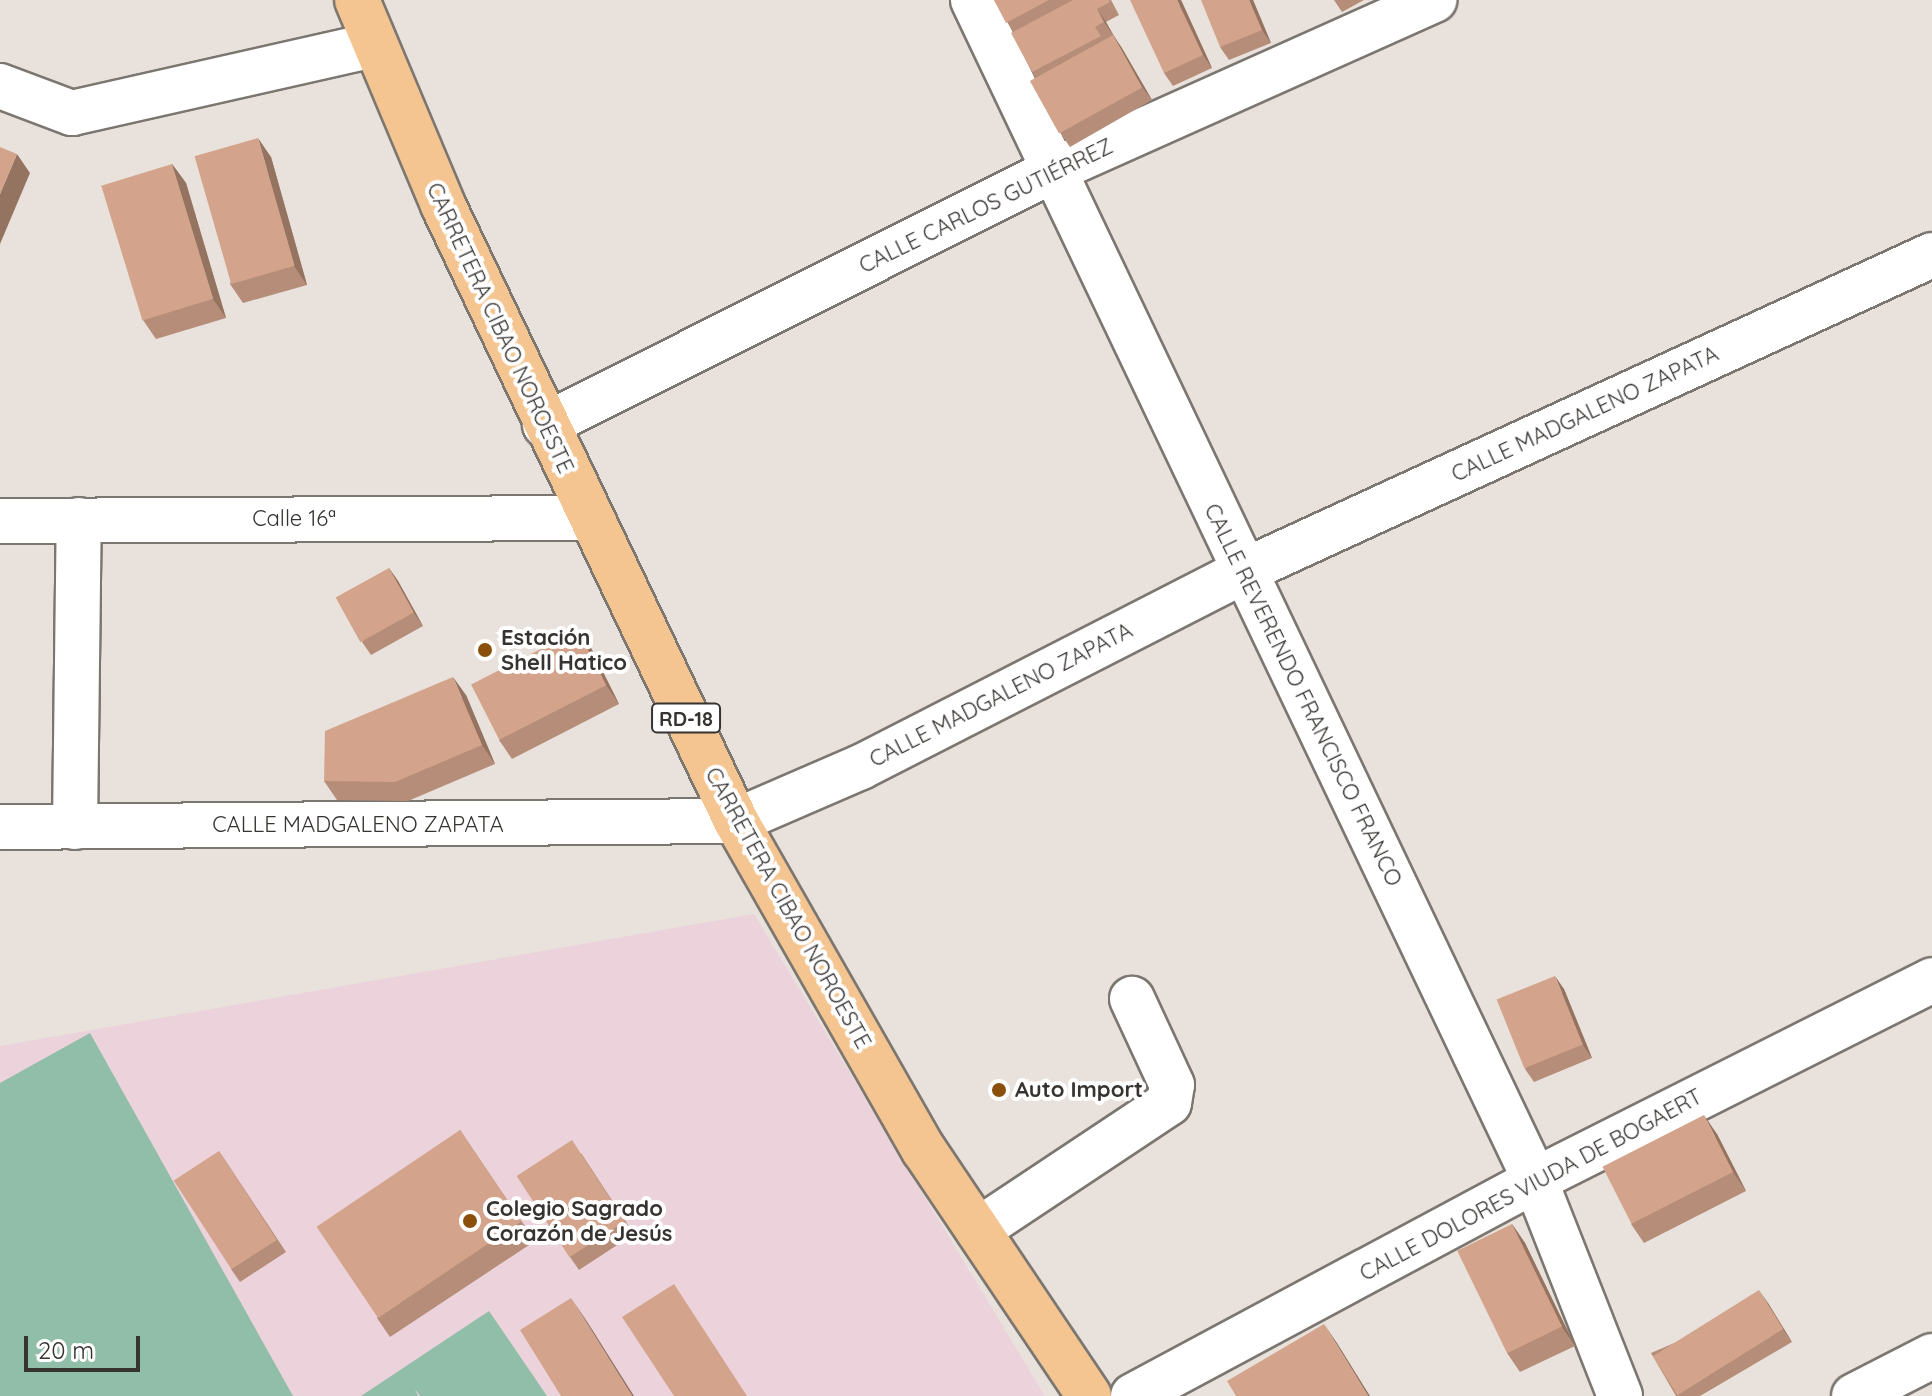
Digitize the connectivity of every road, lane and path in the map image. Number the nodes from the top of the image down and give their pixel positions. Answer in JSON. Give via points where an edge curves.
{"nodes":[{"id":1,"x":357,"y":0,"type":"edge"},
{"id":2,"x":973,"y":0,"type":"edge"},
{"id":3,"x":1434,"y":0,"type":"edge"},
{"id":4,"x":373,"y":45,"type":"junction"},
{"id":5,"x":0,"y":86,"type":"edge"},
{"id":6,"x":1052,"y":171,"type":"junction"},
{"id":7,"x":1932,"y":255,"type":"edge"},
{"id":8,"x":545,"y":425,"type":"junction"},
{"id":9,"x":588,"y":518,"type":"junction"},
{"id":10,"x":79,"y":520,"type":"junction"},
{"id":11,"x":0,"y":521,"type":"edge"},
{"id":12,"x":1244,"y":571,"type":"junction"},
{"id":13,"x":736,"y":821,"type":"junction"},
{"id":14,"x":0,"y":827,"type":"edge"},
{"id":15,"x":75,"y":827,"type":"junction"},
{"id":16,"x":1932,"y":980,"type":"edge"},
{"id":17,"x":1132,"y":999,"type":"dead end"},
{"id":18,"x":1535,"y":1180,"type":"junction"},
{"id":19,"x":978,"y":1230,"type":"junction"},
{"id":20,"x":1932,"y":1356,"type":"edge"},
{"id":21,"x":1089,"y":1396,"type":"edge"},
{"id":22,"x":1133,"y":1396,"type":"edge"},
{"id":23,"x":1620,"y":1396,"type":"edge"},
{"id":24,"x":1854,"y":1396,"type":"edge"}],
"edges":[{"from":1,"to":4,"type":"main road","name":"CARRETERA CIBAO NOROESTE","number":"RD-18"},
{"from":2,"to":6,"type":"street","name":"CALLE REVERENDO FRANCISCO FRANCO"},
{"from":3,"to":6,"type":"street","name":"CALLE CARLOS GUTIÉRREZ"},
{"from":4,"to":5,"type":"street","via":[[72,113]]},
{"from":4,"to":8,"type":"main road","name":"CARRETERA CIBAO NOROESTE","number":"RD-18"},
{"from":6,"to":8,"type":"street","name":"CALLE CARLOS GUTIÉRREZ"},
{"from":6,"to":12,"type":"street","name":"CALLE REVERENDO FRANCISCO FRANCO"},
{"from":7,"to":12,"type":"street","name":"CALLE MADGALENO ZAPATA"},
{"from":8,"to":9,"type":"main road","name":"CARRETERA CIBAO NOROESTE","number":"RD-18"},
{"from":9,"to":10,"type":"street","name":"Calle 16ª"},
{"from":9,"to":13,"type":"main road","name":"CARRETERA CIBAO NOROESTE","number":"RD-18"},
{"from":10,"to":11,"type":"street","name":"Calle 16ª"},
{"from":10,"to":15,"type":"street"},
{"from":12,"to":13,"type":"street","name":"CALLE MADGALENO ZAPATA","via":[[861,767]]},
{"from":12,"to":18,"type":"street","name":"CALLE REVERENDO FRANCISCO FRANCO"},
{"from":13,"to":15,"type":"street","name":"CALLE MADGALENO ZAPATA"},
{"from":13,"to":19,"type":"main road","name":"CARRETERA CIBAO NOROESTE","number":"RD-18","via":[[924,1150]]},
{"from":14,"to":15,"type":"street","name":"CALLE MADGALENO ZAPATA"},
{"from":16,"to":18,"type":"street","name":"CALLE DOLORES VIUDA DE BOGAERT"},
{"from":17,"to":19,"type":"street","via":[[1172,1085],[1169,1103]]},
{"from":18,"to":22,"type":"street","name":"CALLE DOLORES VIUDA DE BOGAERT"},
{"from":18,"to":23,"type":"street","name":"CALLE REVERENDO FRANCISCO FRANCO"},
{"from":19,"to":21,"type":"main road","name":"CARRETERA CIBAO NOROESTE","number":"RD-18"},
{"from":20,"to":24,"type":"street"}]}
